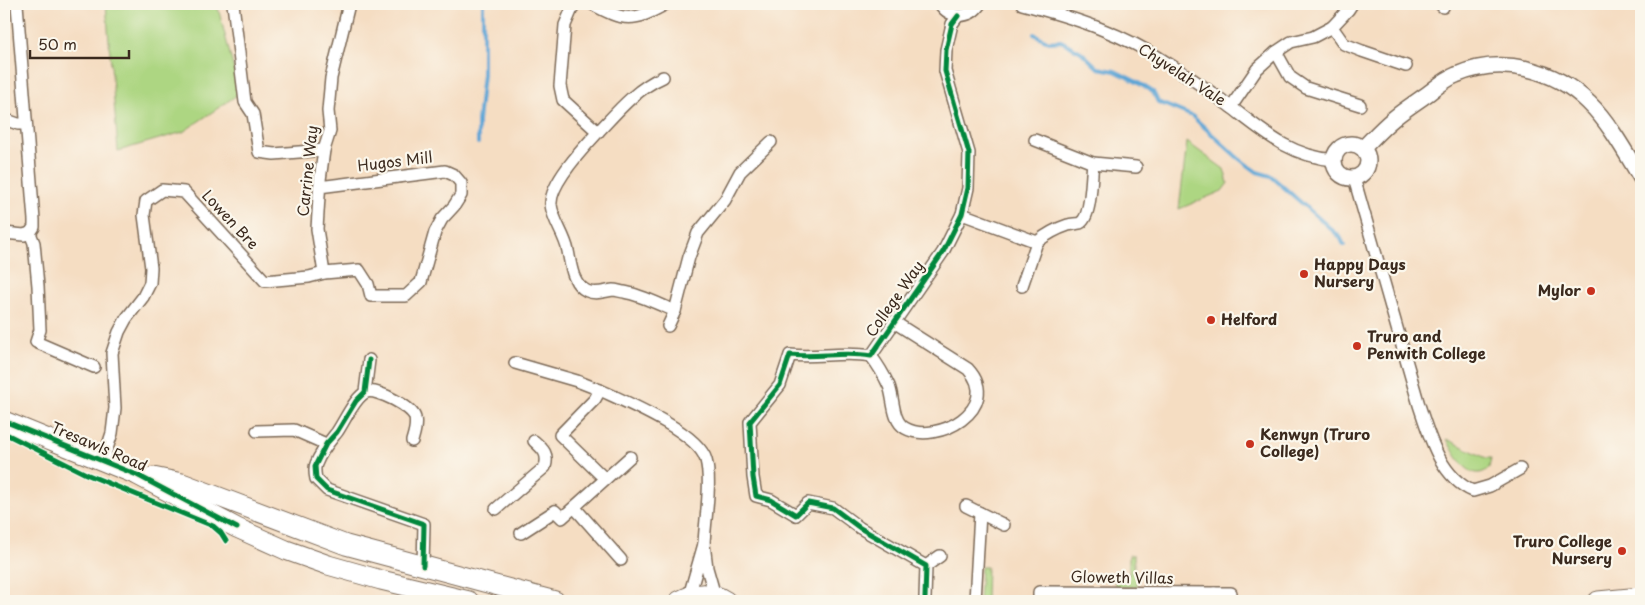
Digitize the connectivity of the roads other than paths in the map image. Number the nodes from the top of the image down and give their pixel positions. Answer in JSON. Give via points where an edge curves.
{"nodes":[{"id":1,"x":17,"y":4,"type":"edge"},
{"id":2,"x":233,"y":4,"type":"edge"},
{"id":3,"x":349,"y":4,"type":"edge"},
{"id":4,"x":574,"y":4,"type":"edge"},
{"id":5,"x":592,"y":4,"type":"edge"},
{"id":6,"x":666,"y":4,"type":"edge"},
{"id":7,"x":940,"y":4,"type":"edge"},
{"id":8,"x":980,"y":4,"type":"edge"},
{"id":9,"x":1022,"y":4,"type":"edge"},
{"id":10,"x":1352,"y":4,"type":"edge"},
{"id":11,"x":958,"y":16,"type":"junction"},
{"id":12,"x":1332,"y":27,"type":"junction"},
{"id":13,"x":1276,"y":52,"type":"junction"},
{"id":14,"x":1406,"y":66,"type":"dead end"},
{"id":15,"x":663,"y":77,"type":"dead end"},
{"id":16,"x":1360,"y":104,"type":"dead end"},
{"id":17,"x":1231,"y":107,"type":"junction"},
{"id":18,"x":4,"y":119,"type":"edge"},
{"id":19,"x":26,"y":124,"type":"junction"},
{"id":20,"x":598,"y":132,"type":"junction"},
{"id":21,"x":1035,"y":140,"type":"dead end"},
{"id":22,"x":771,"y":142,"type":"dead end"},
{"id":23,"x":1363,"y":148,"type":"junction"},
{"id":24,"x":324,"y":150,"type":"junction"},
{"id":25,"x":1334,"y":160,"type":"junction"},
{"id":26,"x":1093,"y":163,"type":"junction"},
{"id":27,"x":1136,"y":166,"type":"dead end"},
{"id":28,"x":1354,"y":178,"type":"junction"},
{"id":29,"x":1641,"y":178,"type":"edge"},
{"id":30,"x":319,"y":187,"type":"junction"},
{"id":31,"x":962,"y":214,"type":"junction"},
{"id":32,"x":4,"y":233,"type":"edge"},
{"id":33,"x":30,"y":233,"type":"junction"},
{"id":34,"x":1037,"y":242,"type":"junction"},
{"id":35,"x":324,"y":273,"type":"junction"},
{"id":36,"x":1022,"y":286,"type":"dead end"},
{"id":37,"x":674,"y":311,"type":"junction"},
{"id":38,"x":894,"y":322,"type":"junction"},
{"id":39,"x":668,"y":326,"type":"dead end"},
{"id":40,"x":871,"y":356,"type":"junction"},
{"id":41,"x":369,"y":360,"type":"dead end"},
{"id":42,"x":515,"y":363,"type":"dead end"},
{"id":43,"x":94,"y":367,"type":"dead end"},
{"id":44,"x":600,"y":390,"type":"junction"},
{"id":45,"x":365,"y":392,"type":"junction"},
{"id":46,"x":4,"y":421,"type":"edge"},
{"id":47,"x":257,"y":431,"type":"dead end"},
{"id":48,"x":560,"y":435,"type":"junction"},
{"id":49,"x":412,"y":441,"type":"dead end"},
{"id":50,"x":534,"y":441,"type":"dead end"},
{"id":51,"x":326,"y":444,"type":"junction"},
{"id":52,"x":544,"y":450,"type":"junction"},
{"id":53,"x":630,"y":457,"type":"dead end"},
{"id":54,"x":103,"y":461,"type":"junction"},
{"id":55,"x":1520,"y":469,"type":"dead end"},
{"id":56,"x":137,"y":475,"type":"junction"},
{"id":57,"x":605,"y":479,"type":"junction"},
{"id":58,"x":966,"y":506,"type":"dead end"},
{"id":59,"x":575,"y":508,"type":"junction"},
{"id":60,"x":496,"y":509,"type":"dead end"},
{"id":61,"x":980,"y":513,"type":"junction"},
{"id":62,"x":1004,"y":525,"type":"dead end"},
{"id":63,"x":520,"y":533,"type":"dead end"},
{"id":64,"x":704,"y":544,"type":"junction"},
{"id":65,"x":940,"y":556,"type":"dead end"},
{"id":66,"x":621,"y":560,"type":"dead end"},
{"id":67,"x":423,"y":566,"type":"junction"},
{"id":68,"x":926,"y":566,"type":"junction"},
{"id":69,"x":1231,"y":593,"type":"dead end"},
{"id":70,"x":1214,"y":597,"type":"edge"},
{"id":71,"x":1641,"y":597,"type":"edge"},
{"id":72,"x":684,"y":598,"type":"edge"},
{"id":73,"x":925,"y":598,"type":"dead end"},
{"id":74,"x":722,"y":599,"type":"edge"},
{"id":75,"x":469,"y":601,"type":"edge"},
{"id":76,"x":555,"y":601,"type":"edge"},
{"id":77,"x":975,"y":601,"type":"edge"},
{"id":78,"x":1039,"y":601,"type":"edge"},
{"id":79,"x":1598,"y":601,"type":"edge"}],
"edges":[{"from":1,"to":19,"type":"street"},
{"from":2,"to":24,"type":"street","via":[[244,102],[253,114],[259,152]]},
{"from":3,"to":24,"type":"street","name":"Carrine Way","via":[[331,78],[330,131]]},
{"from":4,"to":20,"type":"street","via":[[565,25],[560,86],[563,100]]},
{"from":5,"to":6,"type":"street","via":[[618,16],[634,18]]},
{"from":7,"to":11,"type":"street"},
{"from":8,"to":11,"type":"street","via":[[972,13]]},
{"from":9,"to":17,"type":"street","name":"Chyvelah Vale","via":[[1117,34],[1169,64]]},
{"from":10,"to":12,"type":"street"},
{"from":11,"to":31,"type":"street","name":"College Way","via":[[952,24],[945,71],[969,153],[968,188]]},
{"from":12,"to":13,"type":"street","via":[[1313,37],[1291,42]]},
{"from":12,"to":14,"type":"street","via":[[1344,44]]},
{"from":13,"to":16,"type":"street","via":[[1290,77],[1306,88]]},
{"from":13,"to":17,"type":"street","via":[[1257,70]]},
{"from":15,"to":20,"type":"street","via":[[632,97]]},
{"from":17,"to":25,"type":"street","name":"Chyvelah Vale","via":[[1286,147]]},
{"from":18,"to":19,"type":"street"},
{"from":19,"to":33,"type":"street","via":[[34,220]]},
{"from":20,"to":37,"type":"street","via":[[575,156],[551,196],[551,206],[566,242],[577,284],[594,293],[614,290],[628,293]]},
{"from":21,"to":26,"type":"street"},
{"from":22,"to":37,"type":"street","via":[[740,172],[725,200],[698,233]]},
{"from":23,"to":25,"type":"street","via":[[1344,146]]},
{"from":23,"to":28,"type":"street","via":[[1368,162],[1364,173]]},
{"from":23,"to":29,"type":"street","via":[[1393,119],[1454,76],[1480,68],[1512,66],[1548,74],[1571,87],[1607,126]]},
{"from":24,"to":30,"type":"street","name":"Carrine Way"},
{"from":25,"to":28,"type":"street","via":[[1342,175]]},
{"from":26,"to":27,"type":"street"},
{"from":26,"to":34,"type":"street","via":[[1085,218],[1080,223],[1047,234]]},
{"from":28,"to":55,"type":"street","via":[[1419,405],[1439,456],[1451,474],[1473,491],[1490,486]]},
{"from":30,"to":35,"type":"street","name":"Carrine Way","via":[[317,229]]},
{"from":30,"to":35,"type":"street","name":"Hugos Mill","via":[[445,171],[461,183],[461,195],[435,232],[421,282],[406,296],[371,296],[359,270]]},
{"from":31,"to":34,"type":"street"},
{"from":31,"to":38,"type":"street","name":"College Way","via":[[943,252]]},
{"from":32,"to":33,"type":"street"},
{"from":33,"to":43,"type":"street","via":[[38,286],[40,330],[36,342]]},
{"from":34,"to":36,"type":"street"},
{"from":35,"to":54,"type":"street","name":"Lowen Bre","via":[[265,281],[184,192],[162,190],[146,201],[144,215],[150,283],[126,318],[112,353],[116,408]]},
{"from":37,"to":39,"type":"street"},
{"from":38,"to":40,"type":"street","name":"College Way"},
{"from":38,"to":40,"type":"street","name":"College Way","via":[[974,376],[978,399],[971,413],[939,431],[920,432],[905,428],[898,421],[889,386]]},
{"from":40,"to":68,"type":"street","name":"College Way","via":[[854,353],[790,355],[780,386],[750,422],[756,496],[771,500],[796,515],[808,503],[833,508],[860,528]]},
{"from":41,"to":45,"type":"street"},
{"from":42,"to":44,"type":"street"},
{"from":44,"to":48,"type":"street"},
{"from":44,"to":64,"type":"street","via":[[674,427],[696,444],[706,459],[708,478]]},
{"from":45,"to":49,"type":"street","via":[[372,391],[411,410],[415,417]]},
{"from":45,"to":51,"type":"street"},
{"from":46,"to":54,"type":"highway","name":"Tresawls Road"},
{"from":47,"to":51,"type":"street","via":[[294,430]]},
{"from":48,"to":52,"type":"street"},
{"from":48,"to":57,"type":"street"},
{"from":50,"to":52,"type":"street"},
{"from":51,"to":67,"type":"street","via":[[315,466],[316,479],[327,490],[424,524]]},
{"from":52,"to":60,"type":"street","via":[[545,467]]},
{"from":53,"to":57,"type":"street"},
{"from":54,"to":56,"type":"highway","name":"Tresawls Road"},
{"from":56,"to":67,"type":"highway","name":"Tresawls Road","via":[[182,482],[346,545]]},
{"from":56,"to":75,"type":"highway","name":"Tresawls Road","via":[[286,550],[381,580]]},
{"from":57,"to":59,"type":"street"},
{"from":58,"to":61,"type":"street"},
{"from":59,"to":63,"type":"street","via":[[562,518],[555,511]]},
{"from":59,"to":66,"type":"street"},
{"from":61,"to":62,"type":"street"},
{"from":61,"to":77,"type":"street"},
{"from":64,"to":72,"type":"street"},
{"from":64,"to":74,"type":"street","via":[[707,568]]},
{"from":65,"to":68,"type":"street"},
{"from":67,"to":76,"type":"highway","name":"Tresawls Road"},
{"from":68,"to":73,"type":"street"},
{"from":69,"to":70,"type":"street","name":"Gloweth Villas"},
{"from":70,"to":78,"type":"street","name":"Gloweth Villas","via":[[1039,592]]},
{"from":71,"to":79,"type":"highway"},
{"from":72,"to":74,"type":"highway","via":[[699,594]]}]}
